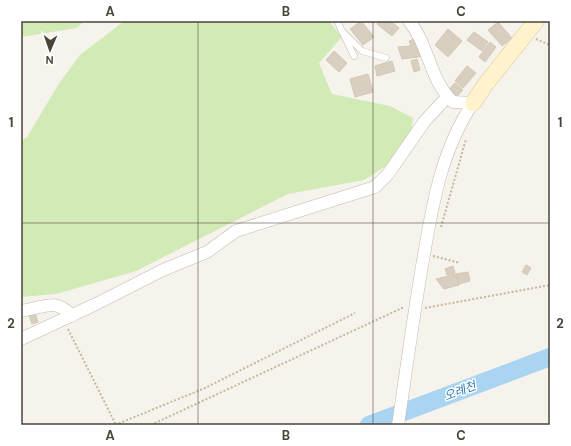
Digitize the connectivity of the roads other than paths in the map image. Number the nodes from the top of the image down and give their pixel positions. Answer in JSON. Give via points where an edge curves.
{"nodes":[{"id":1,"x":337,"y":21,"type":"edge"},
{"id":2,"x":409,"y":21,"type":"edge"},
{"id":3,"x":536,"y":21,"type":"edge"},
{"id":4,"x":342,"y":32,"type":"junction"},
{"id":5,"x":354,"y":56,"type":"dead end"},
{"id":6,"x":386,"y":58,"type":"dead end"},
{"id":7,"x":447,"y":97,"type":"junction"},
{"id":8,"x":473,"y":103,"type":"junction"},
{"id":9,"x":21,"y":311,"type":"edge"},
{"id":10,"x":67,"y":318,"type":"junction"},
{"id":11,"x":21,"y":339,"type":"edge"},
{"id":12,"x":398,"y":425,"type":"edge"}],
"edges":[{"from":1,"to":4,"type":"lane"},
{"from":2,"to":7,"type":"street","via":[[418,32],[443,93]]},
{"from":3,"to":8,"type":"street"},
{"from":4,"to":5,"type":"lane"},
{"from":4,"to":6,"type":"lane","via":[[362,51]]},
{"from":7,"to":8,"type":"street","via":[[452,102]]},
{"from":7,"to":10,"type":"street","via":[[424,122],[388,174],[375,187],[236,231],[207,252],[164,270]]},
{"from":8,"to":12,"type":"street","via":[[459,124],[442,167],[430,218]]},
{"from":9,"to":10,"type":"street","via":[[51,304],[60,305]]},
{"from":10,"to":11,"type":"street"}]}
